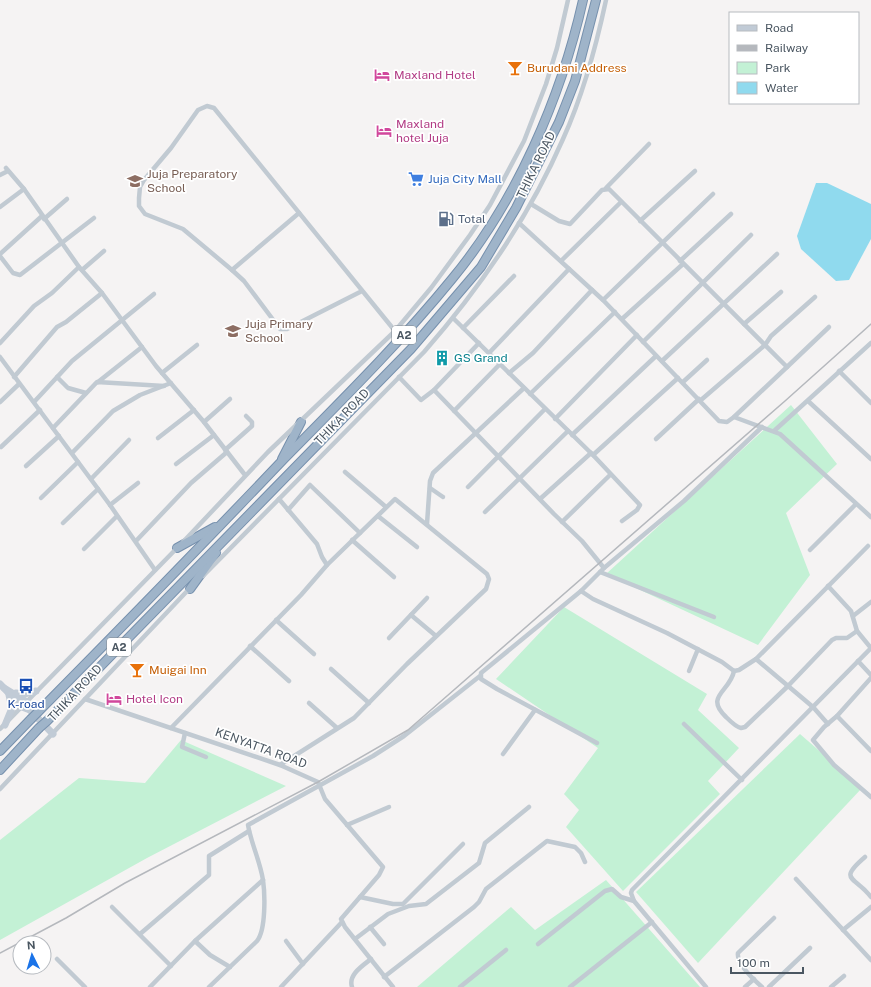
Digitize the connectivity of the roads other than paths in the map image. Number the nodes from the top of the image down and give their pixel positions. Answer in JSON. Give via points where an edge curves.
{"nodes":[{"id":1,"x":568,"y":0,"type":"edge"},
{"id":2,"x":583,"y":0,"type":"edge"},
{"id":3,"x":596,"y":0,"type":"edge"},
{"id":4,"x":606,"y":0,"type":"edge"},
{"id":5,"x":649,"y":144,"type":"dead end"},
{"id":6,"x":695,"y":171,"type":"dead end"},
{"id":7,"x":0,"y":176,"type":"edge"},
{"id":8,"x":606,"y":188,"type":"junction"},
{"id":9,"x":24,"y":189,"type":"junction"},
{"id":10,"x":713,"y":194,"type":"dead end"},
{"id":11,"x":67,"y":199,"type":"dead end"},
{"id":12,"x":621,"y":202,"type":"junction"},
{"id":13,"x":531,"y":204,"type":"junction"},
{"id":14,"x":0,"y":207,"type":"edge"},
{"id":15,"x":299,"y":213,"type":"junction"},
{"id":16,"x":731,"y":214,"type":"dead end"},
{"id":17,"x":43,"y":218,"type":"junction"},
{"id":18,"x":94,"y":218,"type":"dead end"},
{"id":19,"x":640,"y":221,"type":"junction"},
{"id":20,"x":519,"y":223,"type":"junction"},
{"id":21,"x":751,"y":235,"type":"dead end"},
{"id":22,"x":61,"y":242,"type":"junction"},
{"id":23,"x":661,"y":242,"type":"junction"},
{"id":24,"x":104,"y":251,"type":"dead end"},
{"id":25,"x":777,"y":254,"type":"dead end"},
{"id":26,"x":0,"y":255,"type":"edge"},
{"id":27,"x":561,"y":262,"type":"junction"},
{"id":28,"x":682,"y":263,"type":"junction"},
{"id":29,"x":81,"y":268,"type":"junction"},
{"id":30,"x":569,"y":269,"type":"junction"},
{"id":31,"x":232,"y":270,"type":"junction"},
{"id":32,"x":514,"y":276,"type":"dead end"},
{"id":33,"x":703,"y":284,"type":"junction"},
{"id":34,"x":592,"y":290,"type":"junction"},
{"id":35,"x":362,"y":291,"type":"junction"},
{"id":36,"x":782,"y":292,"type":"dead end"},
{"id":37,"x":102,"y":293,"type":"junction"},
{"id":38,"x":154,"y":294,"type":"dead end"},
{"id":39,"x":815,"y":297,"type":"dead end"},
{"id":40,"x":603,"y":300,"type":"junction"},
{"id":41,"x":724,"y":305,"type":"junction"},
{"id":42,"x":615,"y":312,"type":"junction"},
{"id":43,"x":453,"y":318,"type":"junction"},
{"id":44,"x":121,"y":319,"type":"junction"},
{"id":45,"x":622,"y":319,"type":"junction"},
{"id":46,"x":744,"y":324,"type":"junction"},
{"id":47,"x":829,"y":327,"type":"dead end"},
{"id":48,"x":463,"y":328,"type":"junction"},
{"id":49,"x":395,"y":331,"type":"junction"},
{"id":50,"x":637,"y":335,"type":"junction"},
{"id":51,"x":643,"y":342,"type":"junction"},
{"id":52,"x":0,"y":343,"type":"edge"},
{"id":53,"x":479,"y":343,"type":"junction"},
{"id":54,"x":765,"y":344,"type":"junction"},
{"id":55,"x":870,"y":344,"type":"edge"},
{"id":56,"x":197,"y":345,"type":"dead end"},
{"id":57,"x":142,"y":348,"type":"junction"},
{"id":58,"x":489,"y":353,"type":"junction"},
{"id":59,"x":656,"y":356,"type":"junction"},
{"id":60,"x":0,"y":357,"type":"edge"},
{"id":61,"x":707,"y":360,"type":"dead end"},
{"id":62,"x":662,"y":361,"type":"junction"},
{"id":63,"x":500,"y":364,"type":"junction"},
{"id":64,"x":787,"y":367,"type":"junction"},
{"id":65,"x":838,"y":371,"type":"junction"},
{"id":66,"x":162,"y":373,"type":"junction"},
{"id":67,"x":508,"y":373,"type":"junction"},
{"id":68,"x":14,"y":377,"type":"junction"},
{"id":69,"x":57,"y":377,"type":"junction"},
{"id":70,"x":399,"y":377,"type":"junction"},
{"id":71,"x":678,"y":378,"type":"junction"},
{"id":72,"x":97,"y":382,"type":"junction"},
{"id":73,"x":683,"y":382,"type":"junction"},
{"id":74,"x":171,"y":383,"type":"junction"},
{"id":75,"x":19,"y":384,"type":"junction"},
{"id":76,"x":164,"y":386,"type":"junction"},
{"id":77,"x":524,"y":388,"type":"junction"},
{"id":78,"x":434,"y":390,"type":"junction"},
{"id":79,"x":86,"y":393,"type":"junction"},
{"id":80,"x":530,"y":394,"type":"junction"},
{"id":81,"x":230,"y":399,"type":"dead end"},
{"id":82,"x":700,"y":399,"type":"junction"},
{"id":83,"x":808,"y":400,"type":"junction"},
{"id":84,"x":0,"y":402,"type":"edge"},
{"id":85,"x":34,"y":402,"type":"junction"},
{"id":86,"x":871,"y":403,"type":"edge"},
{"id":87,"x":545,"y":409,"type":"junction"},
{"id":88,"x":40,"y":410,"type":"junction"},
{"id":89,"x":194,"y":410,"type":"junction"},
{"id":90,"x":454,"y":411,"type":"junction"},
{"id":91,"x":246,"y":416,"type":"dead end"},
{"id":92,"x":734,"y":417,"type":"junction"},
{"id":93,"x":555,"y":418,"type":"junction"},
{"id":94,"x":204,"y":422,"type":"junction"},
{"id":95,"x":301,"y":422,"type":"junction"},
{"id":96,"x":762,"y":427,"type":"junction"},
{"id":97,"x":53,"y":428,"type":"junction"},
{"id":98,"x":774,"y":431,"type":"junction"},
{"id":99,"x":476,"y":432,"type":"junction"},
{"id":100,"x":570,"y":433,"type":"junction"},
{"id":101,"x":214,"y":435,"type":"junction"},
{"id":102,"x":59,"y":436,"type":"junction"},
{"id":103,"x":158,"y":438,"type":"dead end"},
{"id":104,"x":656,"y":439,"type":"dead end"},
{"id":105,"x":130,"y":440,"type":"dead end"},
{"id":106,"x":1,"y":447,"type":"edge"},
{"id":107,"x":226,"y":451,"type":"junction"},
{"id":108,"x":72,"y":454,"type":"junction"},
{"id":109,"x":592,"y":454,"type":"junction"},
{"id":110,"x":498,"y":455,"type":"junction"},
{"id":111,"x":871,"y":459,"type":"edge"},
{"id":112,"x":78,"y":462,"type":"junction"},
{"id":113,"x":281,"y":463,"type":"junction"},
{"id":114,"x":176,"y":464,"type":"dead end"},
{"id":115,"x":26,"y":466,"type":"dead end"},
{"id":116,"x":345,"y":472,"type":"dead end"},
{"id":117,"x":245,"y":475,"type":"junction"},
{"id":118,"x":610,"y":475,"type":"junction"},
{"id":119,"x":520,"y":478,"type":"junction"},
{"id":120,"x":91,"y":479,"type":"junction"},
{"id":121,"x":138,"y":483,"type":"dead end"},
{"id":122,"x":468,"y":487,"type":"dead end"},
{"id":123,"x":430,"y":488,"type":"junction"},
{"id":124,"x":98,"y":489,"type":"junction"},
{"id":125,"x":444,"y":497,"type":"dead end"},
{"id":126,"x":41,"y":498,"type":"dead end"},
{"id":127,"x":279,"y":499,"type":"junction"},
{"id":128,"x":540,"y":499,"type":"junction"},
{"id":129,"x":856,"y":504,"type":"junction"},
{"id":130,"x":110,"y":505,"type":"junction"},
{"id":131,"x":386,"y":507,"type":"junction"},
{"id":132,"x":288,"y":510,"type":"junction"},
{"id":133,"x":485,"y":512,"type":"dead end"},
{"id":134,"x":118,"y":516,"type":"junction"},
{"id":135,"x":378,"y":516,"type":"junction"},
{"id":136,"x":871,"y":516,"type":"edge"},
{"id":137,"x":622,"y":521,"type":"dead end"},
{"id":138,"x":562,"y":522,"type":"junction"},
{"id":139,"x":63,"y":523,"type":"dead end"},
{"id":140,"x":222,"y":524,"type":"junction"},
{"id":141,"x":427,"y":524,"type":"junction"},
{"id":142,"x":360,"y":533,"type":"junction"},
{"id":143,"x":228,"y":535,"type":"junction"},
{"id":144,"x":352,"y":540,"type":"junction"},
{"id":145,"x":136,"y":541,"type":"junction"},
{"id":146,"x":868,"y":546,"type":"dead end"},
{"id":147,"x":417,"y":547,"type":"dead end"},
{"id":148,"x":177,"y":548,"type":"junction"},
{"id":149,"x":84,"y":549,"type":"dead end"},
{"id":150,"x":810,"y":550,"type":"dead end"},
{"id":151,"x":327,"y":565,"type":"junction"},
{"id":152,"x":604,"y":568,"type":"junction"},
{"id":153,"x":155,"y":570,"type":"junction"},
{"id":154,"x":600,"y":572,"type":"junction"},
{"id":155,"x":394,"y":577,"type":"dead end"},
{"id":156,"x":828,"y":586,"type":"junction"},
{"id":157,"x":190,"y":589,"type":"junction"},
{"id":158,"x":581,"y":591,"type":"junction"},
{"id":159,"x":427,"y":598,"type":"dead end"},
{"id":160,"x":871,"y":602,"type":"edge"},
{"id":161,"x":411,"y":616,"type":"junction"},
{"id":162,"x":853,"y":616,"type":"junction"},
{"id":163,"x":714,"y":617,"type":"dead end"},
{"id":164,"x":276,"y":620,"type":"junction"},
{"id":165,"x":857,"y":632,"type":"junction"},
{"id":166,"x":436,"y":636,"type":"junction"},
{"id":167,"x":389,"y":638,"type":"dead end"},
{"id":168,"x":250,"y":646,"type":"junction"},
{"id":169,"x":871,"y":648,"type":"edge"},
{"id":170,"x":698,"y":649,"type":"junction"},
{"id":171,"x":314,"y":654,"type":"dead end"},
{"id":172,"x":756,"y":659,"type":"junction"},
{"id":173,"x":858,"y":661,"type":"junction"},
{"id":174,"x":331,"y":669,"type":"dead end"},
{"id":175,"x":734,"y":671,"type":"junction"},
{"id":176,"x":689,"y":672,"type":"dead end"},
{"id":177,"x":480,"y":676,"type":"junction"},
{"id":178,"x":871,"y":676,"type":"edge"},
{"id":179,"x":288,"y":681,"type":"dead end"},
{"id":180,"x":788,"y":686,"type":"junction"},
{"id":181,"x":7,"y":690,"type":"edge"},
{"id":182,"x":36,"y":691,"type":"junction"},
{"id":183,"x":85,"y":699,"type":"junction"},
{"id":184,"x":309,"y":703,"type":"dead end"},
{"id":185,"x":369,"y":703,"type":"junction"},
{"id":186,"x":24,"y":705,"type":"junction"},
{"id":187,"x":813,"y":707,"type":"junction"},
{"id":188,"x":535,"y":710,"type":"junction"},
{"id":189,"x":34,"y":711,"type":"junction"},
{"id":190,"x":837,"y":716,"type":"junction"},
{"id":191,"x":684,"y":724,"type":"dead end"},
{"id":192,"x":828,"y":724,"type":"junction"},
{"id":193,"x":2,"y":727,"type":"edge"},
{"id":194,"x":171,"y":728,"type":"junction"},
{"id":195,"x":338,"y":728,"type":"junction"},
{"id":196,"x":185,"y":733,"type":"junction"},
{"id":197,"x":53,"y":734,"type":"junction"},
{"id":198,"x":597,"y":743,"type":"dead end"},
{"id":199,"x":0,"y":751,"type":"edge"},
{"id":200,"x":871,"y":751,"type":"edge"},
{"id":201,"x":504,"y":754,"type":"dead end"},
{"id":202,"x":206,"y":757,"type":"dead end"},
{"id":203,"x":280,"y":765,"type":"junction"},
{"id":204,"x":0,"y":770,"type":"edge"},
{"id":205,"x":742,"y":780,"type":"junction"},
{"id":206,"x":318,"y":785,"type":"junction"},
{"id":207,"x":0,"y":789,"type":"edge"},
{"id":208,"x":871,"y":796,"type":"edge"},
{"id":209,"x":389,"y":807,"type":"dead end"},
{"id":210,"x":529,"y":807,"type":"dead end"},
{"id":211,"x":348,"y":825,"type":"junction"},
{"id":212,"x":249,"y":831,"type":"junction"},
{"id":213,"x":463,"y":844,"type":"dead end"},
{"id":214,"x":864,"y":857,"type":"dead end"},
{"id":215,"x":585,"y":862,"type":"dead end"},
{"id":216,"x":263,"y":880,"type":"junction"},
{"id":217,"x":796,"y":880,"type":"dead end"},
{"id":218,"x":360,"y":897,"type":"junction"},
{"id":219,"x":871,"y":897,"type":"edge"},
{"id":220,"x":634,"y":901,"type":"junction"},
{"id":221,"x":112,"y":907,"type":"dead end"},
{"id":222,"x":871,"y":907,"type":"edge"},
{"id":223,"x":774,"y":918,"type":"dead end"},
{"id":224,"x":342,"y":922,"type":"junction"},
{"id":225,"x":652,"y":922,"type":"junction"},
{"id":226,"x":370,"y":927,"type":"junction"},
{"id":227,"x":843,"y":930,"type":"junction"},
{"id":228,"x":140,"y":934,"type":"junction"},
{"id":229,"x":355,"y":939,"type":"junction"},
{"id":230,"x":195,"y":941,"type":"junction"},
{"id":231,"x":286,"y":941,"type":"dead end"},
{"id":232,"x":384,"y":944,"type":"dead end"},
{"id":233,"x":538,"y":944,"type":"dead end"},
{"id":234,"x":810,"y":948,"type":"dead end"},
{"id":235,"x":506,"y":950,"type":"dead end"},
{"id":236,"x":57,"y":959,"type":"dead end"},
{"id":237,"x":371,"y":959,"type":"junction"},
{"id":238,"x":871,"y":960,"type":"edge"},
{"id":239,"x":303,"y":964,"type":"junction"},
{"id":240,"x":171,"y":966,"type":"junction"},
{"id":241,"x":230,"y":967,"type":"junction"},
{"id":242,"x":844,"y":976,"type":"dead end"},
{"id":243,"x":384,"y":977,"type":"junction"},
{"id":244,"x":754,"y":979,"type":"junction"},
{"id":245,"x":85,"y":987,"type":"edge"},
{"id":246,"x":150,"y":987,"type":"edge"},
{"id":247,"x":209,"y":987,"type":"edge"},
{"id":248,"x":281,"y":987,"type":"edge"},
{"id":249,"x":352,"y":987,"type":"edge"},
{"id":250,"x":393,"y":987,"type":"edge"},
{"id":251,"x":460,"y":987,"type":"edge"},
{"id":252,"x":570,"y":987,"type":"edge"},
{"id":253,"x":706,"y":987,"type":"edge"},
{"id":254,"x":745,"y":987,"type":"edge"},
{"id":255,"x":762,"y":987,"type":"edge"},
{"id":256,"x":769,"y":987,"type":"edge"},
{"id":257,"x":831,"y":987,"type":"edge"}],
"edges":[{"from":1,"to":49,"type":"street","name":"THIKA ROAD","via":[[546,84],[524,141],[490,205],[470,235]]},
{"from":2,"to":113,"type":"highway","name":"THIKA ROAD","number":"A2","via":[[574,41],[553,104],[524,166],[493,221],[454,278],[400,339]]},
{"from":3,"to":143,"type":"highway","name":"THIKA ROAD","number":"A2","via":[[575,82],[559,122],[516,208],[481,268],[411,348]]},
{"from":4,"to":13,"type":"street","name":"THIKA ROAD","via":[[581,92],[563,139]]},
{"from":5,"to":8,"type":"street"},
{"from":6,"to":19,"type":"street"},
{"from":7,"to":9,"type":"street","via":[[7,169]]},
{"from":8,"to":12,"type":"street"},
{"from":8,"to":13,"type":"street","via":[[570,224],[558,221]]},
{"from":9,"to":14,"type":"street"},
{"from":9,"to":17,"type":"street"},
{"from":10,"to":23,"type":"street"},
{"from":11,"to":17,"type":"street"},
{"from":12,"to":19,"type":"street"},
{"from":12,"to":27,"type":"street"},
{"from":13,"to":20,"type":"street","name":"THIKA ROAD"},
{"from":15,"to":31,"type":"street"},
{"from":15,"to":31,"type":"street","via":[[214,108],[207,106],[198,110],[144,180],[139,194],[140,206],[145,214],[183,229]]},
{"from":15,"to":35,"type":"street"},
{"from":16,"to":28,"type":"street"},
{"from":17,"to":22,"type":"street"},
{"from":17,"to":26,"type":"street"},
{"from":18,"to":22,"type":"street"},
{"from":19,"to":23,"type":"street"},
{"from":20,"to":27,"type":"street"},
{"from":20,"to":43,"type":"street","name":"THIKA ROAD"},
{"from":21,"to":33,"type":"street"},
{"from":22,"to":26,"type":"street","via":[[20,275],[13,273]]},
{"from":22,"to":29,"type":"street"},
{"from":23,"to":28,"type":"street"},
{"from":23,"to":40,"type":"street"},
{"from":24,"to":29,"type":"street"},
{"from":25,"to":41,"type":"street","via":[[730,296]]},
{"from":27,"to":30,"type":"street"},
{"from":28,"to":33,"type":"street"},
{"from":28,"to":45,"type":"street"},
{"from":29,"to":37,"type":"street"},
{"from":29,"to":52,"type":"street","via":[[34,306]]},
{"from":30,"to":34,"type":"street"},
{"from":30,"to":58,"type":"street"},
{"from":31,"to":35,"type":"street","via":[[244,281],[282,331]]},
{"from":32,"to":48,"type":"street"},
{"from":33,"to":41,"type":"street"},
{"from":33,"to":51,"type":"street"},
{"from":34,"to":40,"type":"street"},
{"from":34,"to":67,"type":"street","via":[[533,353]]},
{"from":35,"to":49,"type":"street"},
{"from":36,"to":46,"type":"street"},
{"from":37,"to":44,"type":"street"},
{"from":37,"to":68,"type":"street","via":[[57,327]]},
{"from":38,"to":44,"type":"street"},
{"from":39,"to":54,"type":"street"},
{"from":40,"to":42,"type":"street"},
{"from":41,"to":46,"type":"street"},
{"from":41,"to":62,"type":"street"},
{"from":42,"to":45,"type":"street"},
{"from":42,"to":80,"type":"street"},
{"from":43,"to":48,"type":"street"},
{"from":43,"to":70,"type":"street","name":"THIKA ROAD"},
{"from":44,"to":57,"type":"street"},
{"from":44,"to":69,"type":"street"},
{"from":45,"to":50,"type":"street"},
{"from":46,"to":54,"type":"street"},
{"from":47,"to":64,"type":"street"},
{"from":48,"to":53,"type":"street"},
{"from":49,"to":95,"type":"street","name":"THIKA ROAD","via":[[364,358]]},
{"from":50,"to":51,"type":"street"},
{"from":50,"to":93,"type":"street"},
{"from":51,"to":59,"type":"street"},
{"from":53,"to":58,"type":"street"},
{"from":53,"to":78,"type":"street"},
{"from":54,"to":64,"type":"street"},
{"from":54,"to":82,"type":"street"},
{"from":55,"to":65,"type":"street"},
{"from":56,"to":66,"type":"street"},
{"from":57,"to":66,"type":"street"},
{"from":57,"to":72,"type":"street"},
{"from":58,"to":63,"type":"street"},
{"from":59,"to":62,"type":"street"},
{"from":59,"to":100,"type":"street"},
{"from":60,"to":68,"type":"street"},
{"from":61,"to":73,"type":"street"},
{"from":62,"to":71,"type":"street"},
{"from":63,"to":67,"type":"street"},
{"from":63,"to":90,"type":"street"},
{"from":64,"to":92,"type":"street"},
{"from":65,"to":83,"type":"street"},
{"from":65,"to":86,"type":"street"},
{"from":66,"to":74,"type":"street"},
{"from":67,"to":77,"type":"street"},
{"from":68,"to":75,"type":"street"},
{"from":69,"to":79,"type":"street","via":[[68,388]]},
{"from":69,"to":85,"type":"street"},
{"from":70,"to":78,"type":"street","via":[[421,400]]},
{"from":70,"to":127,"type":"street","name":"THIKA ROAD"},
{"from":71,"to":73,"type":"street"},
{"from":71,"to":109,"type":"street"},
{"from":72,"to":76,"type":"street"},
{"from":72,"to":79,"type":"street"},
{"from":73,"to":82,"type":"street"},
{"from":74,"to":76,"type":"street"},
{"from":74,"to":89,"type":"street"},
{"from":75,"to":84,"type":"street"},
{"from":75,"to":85,"type":"street"},
{"from":76,"to":108,"type":"street","via":[[140,395],[113,411]]},
{"from":77,"to":80,"type":"street"},
{"from":77,"to":99,"type":"street"},
{"from":78,"to":90,"type":"street"},
{"from":79,"to":97,"type":"street"},
{"from":80,"to":87,"type":"street"},
{"from":81,"to":94,"type":"street"},
{"from":82,"to":92,"type":"street","via":[[723,423]]},
{"from":82,"to":104,"type":"street"},
{"from":83,"to":98,"type":"street"},
{"from":83,"to":111,"type":"street"},
{"from":85,"to":88,"type":"street"},
{"from":87,"to":93,"type":"street"},
{"from":87,"to":110,"type":"street"},
{"from":88,"to":97,"type":"street"},
{"from":88,"to":106,"type":"street"},
{"from":89,"to":94,"type":"street"},
{"from":89,"to":103,"type":"street"},
{"from":90,"to":99,"type":"street"},
{"from":91,"to":107,"type":"street","via":[[252,422],[252,426]]},
{"from":92,"to":96,"type":"street"},
{"from":93,"to":100,"type":"street"},
{"from":94,"to":101,"type":"street"},
{"from":95,"to":113,"type":"highway"},
{"from":95,"to":117,"type":"street","name":"THIKA ROAD"},
{"from":96,"to":98,"type":"street"},
{"from":96,"to":152,"type":"street","via":[[684,501]]},
{"from":97,"to":102,"type":"street"},
{"from":98,"to":129,"type":"street","via":[[795,446]]},
{"from":99,"to":110,"type":"street"},
{"from":99,"to":123,"type":"street","via":[[433,473]]},
{"from":100,"to":109,"type":"street"},
{"from":100,"to":119,"type":"street"},
{"from":101,"to":107,"type":"street"},
{"from":101,"to":114,"type":"street"},
{"from":102,"to":108,"type":"street"},
{"from":102,"to":115,"type":"street"},
{"from":105,"to":120,"type":"street"},
{"from":107,"to":117,"type":"street"},
{"from":107,"to":145,"type":"street","via":[[191,483]]},
{"from":108,"to":112,"type":"street"},
{"from":109,"to":118,"type":"street"},
{"from":109,"to":128,"type":"street"},
{"from":110,"to":119,"type":"street"},
{"from":110,"to":122,"type":"street"},
{"from":112,"to":120,"type":"street"},
{"from":112,"to":126,"type":"street"},
{"from":113,"to":140,"type":"highway","name":"THIKA ROAD","number":"A2"},
{"from":116,"to":131,"type":"street"},
{"from":117,"to":148,"type":"street","name":"THIKA ROAD"},
{"from":118,"to":137,"type":"street","via":[[640,505]]},
{"from":118,"to":138,"type":"street"},
{"from":119,"to":128,"type":"street"},
{"from":119,"to":133,"type":"street"},
{"from":120,"to":124,"type":"street"},
{"from":121,"to":130,"type":"street"},
{"from":123,"to":125,"type":"street"},
{"from":123,"to":141,"type":"street"},
{"from":124,"to":130,"type":"street"},
{"from":124,"to":139,"type":"street"},
{"from":127,"to":132,"type":"street"},
{"from":127,"to":157,"type":"street","name":"THIKA ROAD"},
{"from":128,"to":138,"type":"street"},
{"from":129,"to":136,"type":"street"},
{"from":129,"to":150,"type":"street"},
{"from":130,"to":134,"type":"street"},
{"from":131,"to":135,"type":"street"},
{"from":131,"to":141,"type":"street","via":[[395,499]]},
{"from":132,"to":142,"type":"street","via":[[310,485]]},
{"from":132,"to":151,"type":"street","via":[[316,544]]},
{"from":134,"to":145,"type":"street"},
{"from":134,"to":149,"type":"street"},
{"from":135,"to":142,"type":"street"},
{"from":135,"to":147,"type":"street"},
{"from":138,"to":152,"type":"street"},
{"from":140,"to":148,"type":"highway"},
{"from":140,"to":189,"type":"highway","name":"THIKA ROAD","number":"A2"},
{"from":141,"to":166,"type":"street","via":[[487,574],[489,579],[486,588]]},
{"from":142,"to":144,"type":"street"},
{"from":143,"to":157,"type":"highway"},
{"from":143,"to":204,"type":"highway","name":"THIKA ROAD","number":"A2","bridge":true},
{"from":144,"to":151,"type":"street"},
{"from":144,"to":155,"type":"street"},
{"from":145,"to":153,"type":"street"},
{"from":146,"to":156,"type":"street"},
{"from":148,"to":153,"type":"street","name":"THIKA ROAD"},
{"from":151,"to":164,"type":"street"},
{"from":152,"to":154,"type":"street"},
{"from":153,"to":182,"type":"street","name":"THIKA ROAD"},
{"from":154,"to":158,"type":"street"},
{"from":154,"to":163,"type":"street"},
{"from":156,"to":162,"type":"street","via":[[852,611]]},
{"from":156,"to":172,"type":"street"},
{"from":157,"to":183,"type":"street","name":"THIKA ROAD"},
{"from":158,"to":170,"type":"street"},
{"from":158,"to":177,"type":"street"},
{"from":159,"to":161,"type":"street"},
{"from":160,"to":162,"type":"street"},
{"from":161,"to":166,"type":"street"},
{"from":161,"to":167,"type":"street"},
{"from":162,"to":165,"type":"street"},
{"from":164,"to":168,"type":"street"},
{"from":164,"to":171,"type":"street"},
{"from":165,"to":169,"type":"street"},
{"from":165,"to":180,"type":"street","via":[[847,638],[832,640]]},
{"from":166,"to":185,"type":"street"},
{"from":168,"to":179,"type":"street"},
{"from":168,"to":194,"type":"street"},
{"from":169,"to":173,"type":"street"},
{"from":170,"to":175,"type":"street"},
{"from":170,"to":176,"type":"street"},
{"from":172,"to":175,"type":"street"},
{"from":172,"to":180,"type":"street"},
{"from":173,"to":178,"type":"street"},
{"from":173,"to":187,"type":"street"},
{"from":174,"to":185,"type":"street"},
{"from":175,"to":180,"type":"street","via":[[732,680],[716,700],[716,704],[738,728],[745,727]]},
{"from":177,"to":188,"type":"street","via":[[484,681]]},
{"from":177,"to":206,"type":"street","via":[[404,736],[373,756]]},
{"from":178,"to":190,"type":"street"},
{"from":180,"to":187,"type":"street"},
{"from":181,"to":182,"type":"main road","via":[[24,694]]},
{"from":181,"to":186,"type":"main road"},
{"from":181,"to":193,"type":"main road","via":[[12,708]]},
{"from":182,"to":186,"type":"street","name":"THIKA ROAD"},
{"from":183,"to":194,"type":"street","name":"KENYATTA ROAD"},
{"from":183,"to":197,"type":"street","name":"THIKA ROAD"},
{"from":184,"to":195,"type":"street"},
{"from":185,"to":195,"type":"street","via":[[354,718]]},
{"from":186,"to":189,"type":"main road"},
{"from":186,"to":193,"type":"street","name":"THIKA ROAD"},
{"from":187,"to":192,"type":"street"},
{"from":187,"to":205,"type":"street"},
{"from":188,"to":198,"type":"street"},
{"from":188,"to":201,"type":"street"},
{"from":189,"to":197,"type":"main road"},
{"from":189,"to":199,"type":"highway","name":"THIKA ROAD","number":"A2","bridge":true,"via":[[31,719]]},
{"from":190,"to":192,"type":"street"},
{"from":190,"to":200,"type":"street"},
{"from":191,"to":205,"type":"street"},
{"from":192,"to":208,"type":"street","via":[[814,737],[815,744],[834,765]]},
{"from":194,"to":196,"type":"street","name":"KENYATTA ROAD"},
{"from":195,"to":203,"type":"street"},
{"from":196,"to":202,"type":"street","via":[[182,747]]},
{"from":196,"to":203,"type":"street","name":"KENYATTA ROAD"},
{"from":197,"to":207,"type":"street","name":"THIKA ROAD"},
{"from":203,"to":206,"type":"street","name":"KENYATTA ROAD","via":[[313,778]]},
{"from":205,"to":220,"type":"street","via":[[632,890]]},
{"from":206,"to":211,"type":"street","name":"KENYATTA ROAD","via":[[325,799]]},
{"from":206,"to":212,"type":"street","via":[[248,825]]},
{"from":209,"to":211,"type":"street"},
{"from":210,"to":226,"type":"street","via":[[485,843],[479,863],[426,904],[409,906],[388,914]]},
{"from":211,"to":218,"type":"street","name":"KENYATTA ROAD","via":[[383,868]]},
{"from":212,"to":216,"type":"street"},
{"from":212,"to":228,"type":"street","via":[[213,853],[208,860],[209,876]]},
{"from":213,"to":218,"type":"street","via":[[404,904]]},
{"from":214,"to":219,"type":"street","via":[[851,869],[850,874]]},
{"from":215,"to":243,"type":"street","via":[[575,847],[547,841],[486,889],[474,907]]},
{"from":216,"to":230,"type":"street"},
{"from":216,"to":241,"type":"street","via":[[264,912],[261,934]]},
{"from":217,"to":227,"type":"street"},
{"from":218,"to":224,"type":"street","name":"KENYATTA ROAD","via":[[342,917]]},
{"from":220,"to":225,"type":"street"},
{"from":220,"to":233,"type":"street","via":[[621,897],[612,890],[605,891]]},
{"from":221,"to":228,"type":"street"},
{"from":222,"to":227,"type":"street"},
{"from":223,"to":244,"type":"street","via":[[738,953],[740,963]]},
{"from":224,"to":229,"type":"street"},
{"from":224,"to":239,"type":"street","name":"KENYATTA ROAD"},
{"from":225,"to":252,"type":"street"},
{"from":225,"to":253,"type":"street"},
{"from":226,"to":229,"type":"street"},
{"from":226,"to":232,"type":"street"},
{"from":227,"to":238,"type":"street"},
{"from":228,"to":240,"type":"street"},
{"from":229,"to":237,"type":"street"},
{"from":230,"to":240,"type":"street"},
{"from":230,"to":241,"type":"street","via":[[210,955]]},
{"from":231,"to":239,"type":"street"},
{"from":234,"to":256,"type":"street"},
{"from":235,"to":251,"type":"street"},
{"from":236,"to":245,"type":"street"},
{"from":237,"to":243,"type":"street"},
{"from":237,"to":249,"type":"street","via":[[353,976]]},
{"from":239,"to":248,"type":"street","name":"KENYATTA ROAD"},
{"from":240,"to":246,"type":"street"},
{"from":241,"to":247,"type":"street"},
{"from":242,"to":257,"type":"street"},
{"from":243,"to":250,"type":"street"},
{"from":244,"to":254,"type":"street"},
{"from":244,"to":255,"type":"street"}]}
